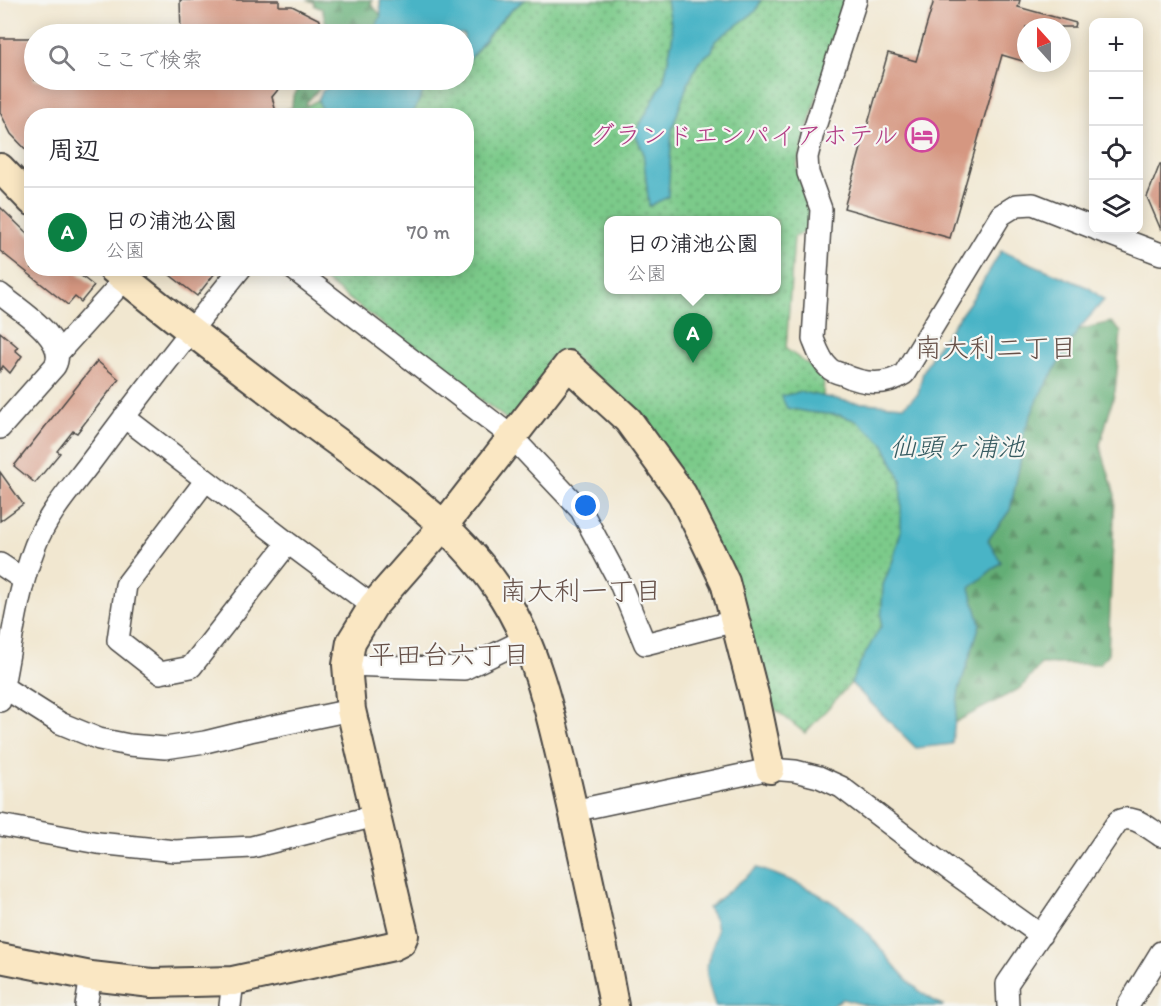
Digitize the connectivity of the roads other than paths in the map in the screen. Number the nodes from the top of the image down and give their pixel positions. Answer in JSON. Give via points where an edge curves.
{"nodes":[{"id":1,"x":856,"y":0,"type":"edge"},
{"id":2,"x":0,"y":168,"type":"edge"},
{"id":3,"x":24,"y":193,"type":"edge"},
{"id":4,"x":1089,"y":226,"type":"edge"},
{"id":5,"x":1108,"y":234,"type":"edge"},
{"id":6,"x":1161,"y":254,"type":"edge"},
{"id":7,"x":116,"y":276,"type":"edge"},
{"id":8,"x":120,"y":276,"type":"edge"},
{"id":9,"x":234,"y":276,"type":"edge"},
{"id":10,"x":302,"y":276,"type":"edge"},
{"id":11,"x":0,"y":294,"type":"edge"},
{"id":12,"x":189,"y":331,"type":"junction"},
{"id":13,"x":59,"y":352,"type":"junction"},
{"id":14,"x":124,"y":417,"type":"junction"},
{"id":15,"x":0,"y":428,"type":"edge"},
{"id":16,"x":511,"y":436,"type":"junction"},
{"id":17,"x":206,"y":480,"type":"junction"},
{"id":18,"x":444,"y":525,"type":"junction"},
{"id":19,"x":288,"y":543,"type":"junction"},
{"id":20,"x":0,"y":564,"type":"edge"},
{"id":21,"x":24,"y":580,"type":"junction"},
{"id":22,"x":373,"y":606,"type":"junction"},
{"id":23,"x":735,"y":621,"type":"junction"},
{"id":24,"x":526,"y":639,"type":"junction"},
{"id":25,"x":347,"y":664,"type":"junction"},
{"id":26,"x":1,"y":691,"type":"edge"},
{"id":27,"x":351,"y":710,"type":"junction"},
{"id":28,"x":770,"y":769,"type":"junction"},
{"id":29,"x":573,"y":811,"type":"junction"},
{"id":30,"x":375,"y":816,"type":"junction"},
{"id":31,"x":0,"y":825,"type":"edge"},
{"id":32,"x":1161,"y":836,"type":"edge"},
{"id":33,"x":1041,"y":936,"type":"junction"},
{"id":34,"x":1161,"y":952,"type":"edge"},
{"id":35,"x":0,"y":958,"type":"edge"},
{"id":36,"x":91,"y":976,"type":"junction"},
{"id":37,"x":232,"y":993,"type":"edge"},
{"id":38,"x":87,"y":1006,"type":"edge"},
{"id":39,"x":614,"y":1006,"type":"edge"},
{"id":40,"x":1008,"y":1006,"type":"edge"},
{"id":41,"x":1128,"y":1006,"type":"edge"}],
"edges":[{"from":1,"to":4,"type":"street","via":[[807,157],[808,173],[821,209],[813,339],[829,368],[870,383],[896,380],[904,374],[1002,215],[1017,206],[1033,204]]},
{"from":2,"to":3,"type":"street"},
{"from":5,"to":6,"type":"street"},
{"from":7,"to":13,"type":"street"},
{"from":8,"to":12,"type":"street"},
{"from":9,"to":12,"type":"street"},
{"from":10,"to":16,"type":"street"},
{"from":11,"to":13,"type":"street","via":[[49,335]]},
{"from":12,"to":14,"type":"street"},
{"from":12,"to":18,"type":"street"},
{"from":13,"to":15,"type":"street","via":[[55,366]]},
{"from":14,"to":17,"type":"street"},
{"from":14,"to":21,"type":"street","via":[[55,510],[36,544]]},
{"from":16,"to":18,"type":"street"},
{"from":16,"to":23,"type":"street","via":[[581,510],[619,581],[645,645]]},
{"from":16,"to":23,"type":"street","via":[[567,365],[628,420],[681,494],[725,582]]},
{"from":17,"to":19,"type":"street"},
{"from":17,"to":19,"type":"street","via":[[126,585],[118,640],[160,673],[191,666]]},
{"from":18,"to":22,"type":"street"},
{"from":18,"to":24,"type":"street","via":[[475,557]]},
{"from":19,"to":22,"type":"street"},
{"from":20,"to":21,"type":"street"},
{"from":21,"to":26,"type":"street"},
{"from":22,"to":25,"type":"street","via":[[351,642]]},
{"from":23,"to":28,"type":"street"},
{"from":24,"to":25,"type":"street","via":[[464,669]]},
{"from":24,"to":29,"type":"street","via":[[548,704]]},
{"from":25,"to":27,"type":"street"},
{"from":26,"to":27,"type":"street","via":[[99,739],[165,748]]},
{"from":27,"to":30,"type":"street"},
{"from":28,"to":29,"type":"street"},
{"from":28,"to":33,"type":"street","via":[[819,777],[841,787]]},
{"from":29,"to":39,"type":"street"},
{"from":30,"to":31,"type":"street","via":[[252,847],[175,851],[98,843]]},
{"from":30,"to":37,"type":"street","via":[[404,935],[401,942]]},
{"from":32,"to":33,"type":"street","via":[[1133,819],[1125,817],[1118,821]]},
{"from":33,"to":40,"type":"street","via":[[1007,984]]},
{"from":34,"to":41,"type":"street"},
{"from":35,"to":36,"type":"street"},
{"from":36,"to":37,"type":"street"},
{"from":36,"to":38,"type":"street"}]}
